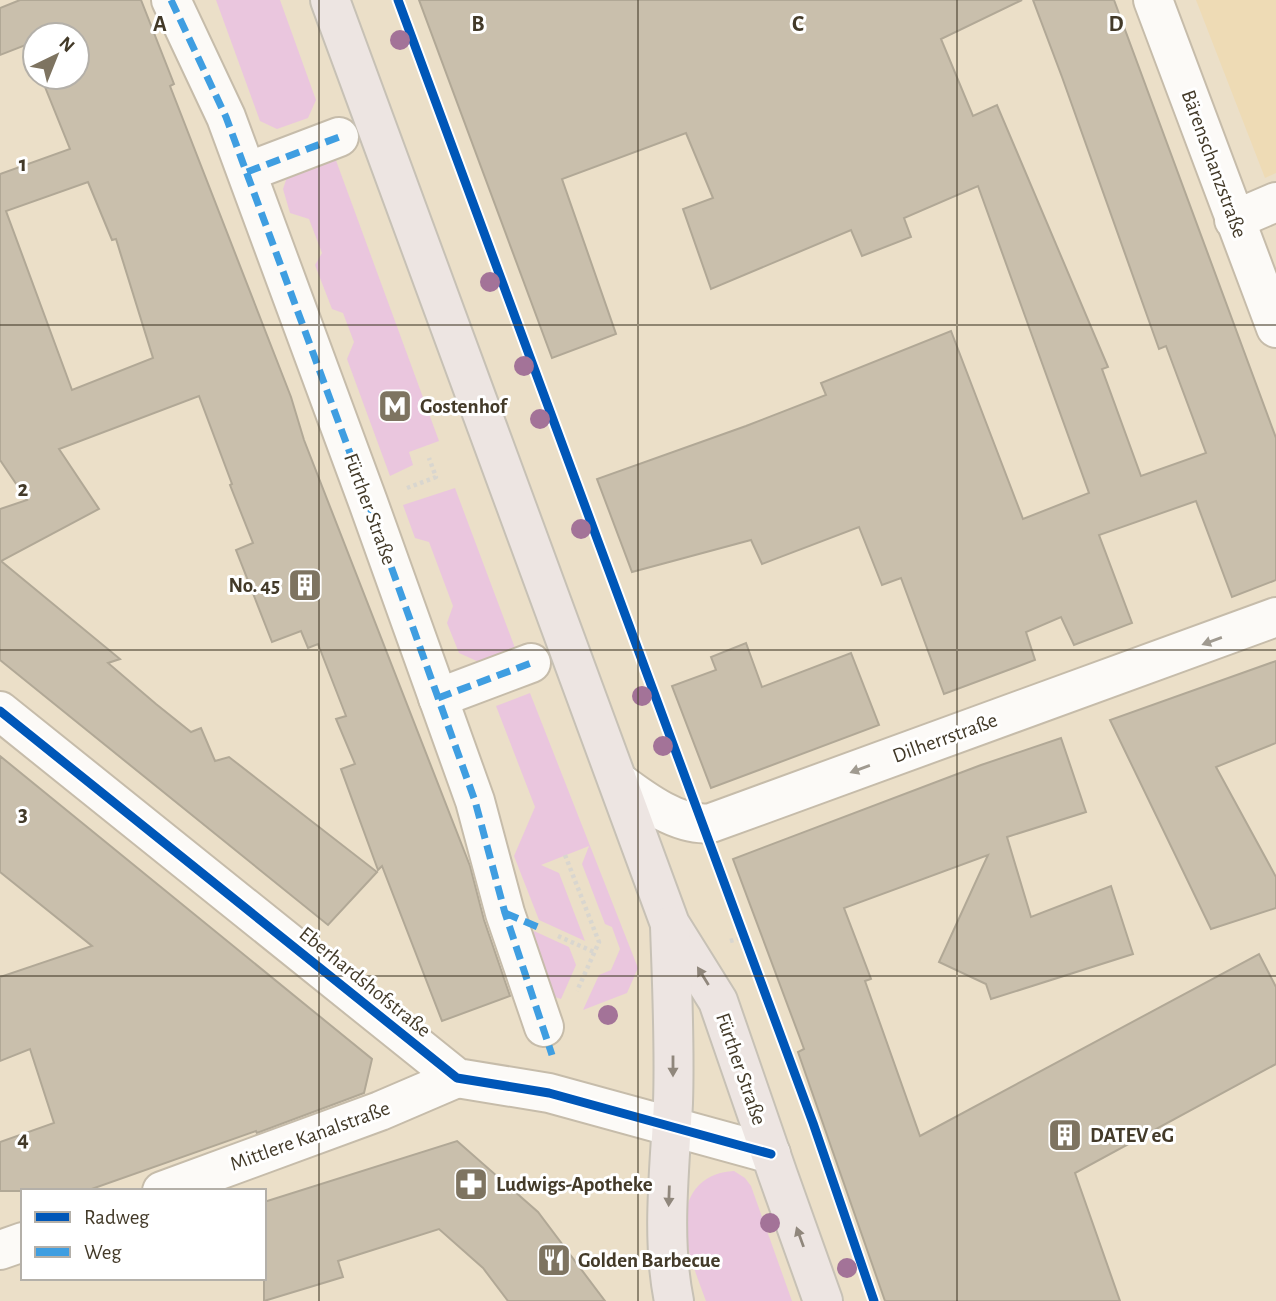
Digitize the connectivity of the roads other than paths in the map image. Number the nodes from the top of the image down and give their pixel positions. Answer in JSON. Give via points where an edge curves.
{"nodes":[{"id":1,"x":172,"y":0,"type":"edge"},
{"id":2,"x":330,"y":0,"type":"edge"},
{"id":3,"x":1153,"y":0,"type":"edge"},
{"id":4,"x":338,"y":137,"type":"dead end"},
{"id":5,"x":247,"y":172,"type":"junction"},
{"id":6,"x":1276,"y":202,"type":"edge"},
{"id":7,"x":1234,"y":220,"type":"junction"},
{"id":8,"x":1276,"y":328,"type":"edge"},
{"id":9,"x":1276,"y":617,"type":"edge"},
{"id":10,"x":531,"y":663,"type":"dead end"},
{"id":11,"x":438,"y":698,"type":"junction"},
{"id":12,"x":0,"y":711,"type":"edge"},
{"id":13,"x":619,"y":782,"type":"junction"},
{"id":14,"x":670,"y":924,"type":"junction"},
{"id":15,"x":544,"y":1027,"type":"dead end"},
{"id":16,"x":457,"y":1078,"type":"junction"},
{"id":17,"x":672,"y":1128,"type":"junction"},
{"id":18,"x":771,"y":1154,"type":"junction"},
{"id":19,"x":167,"y":1189,"type":"edge"},
{"id":20,"x":21,"y":1243,"type":"edge"},
{"id":21,"x":0,"y":1250,"type":"edge"},
{"id":22,"x":674,"y":1301,"type":"edge"},
{"id":23,"x":823,"y":1301,"type":"edge"}],
"edges":[{"from":1,"to":5,"type":"street","name":"Fürther Straße"},
{"from":2,"to":13,"type":"main road","name":"Fürther Straße"},
{"from":3,"to":7,"type":"street","name":"Bärenschanzstraße"},
{"from":4,"to":5,"type":"street"},
{"from":5,"to":11,"type":"street","name":"Fürther Straße"},
{"from":6,"to":7,"type":"street"},
{"from":7,"to":8,"type":"street","name":"Bärenschanzstraße"},
{"from":9,"to":13,"type":"street","name":"Dilherrstraße","one_way":true,"via":[[710,823],[665,812]]},
{"from":10,"to":11,"type":"street"},
{"from":11,"to":15,"type":"street","name":"Fürther Straße","via":[[475,801],[538,927]]},
{"from":12,"to":16,"type":"street","name":"Eberhardshofstraße"},
{"from":13,"to":14,"type":"main road","name":"Fürther Straße"},
{"from":14,"to":17,"type":"main road","name":"Fürther Straße","one_way":true},
{"from":18,"to":14,"type":"main road","name":"Fürther Straße","one_way":true,"via":[[718,1000]]},
{"from":16,"to":17,"type":"street","name":"Eberhardshofstraße","via":[[549,1093]]},
{"from":16,"to":19,"type":"street","name":"Mittlere Kanalstraße"},
{"from":17,"to":18,"type":"street","name":"Eberhardshofstraße"},
{"from":17,"to":22,"type":"main road","name":"Fürther Straße","one_way":true,"via":[[668,1225]]},
{"from":23,"to":18,"type":"main road","name":"Fürther Straße","one_way":true},
{"from":20,"to":21,"type":"street"}]}
